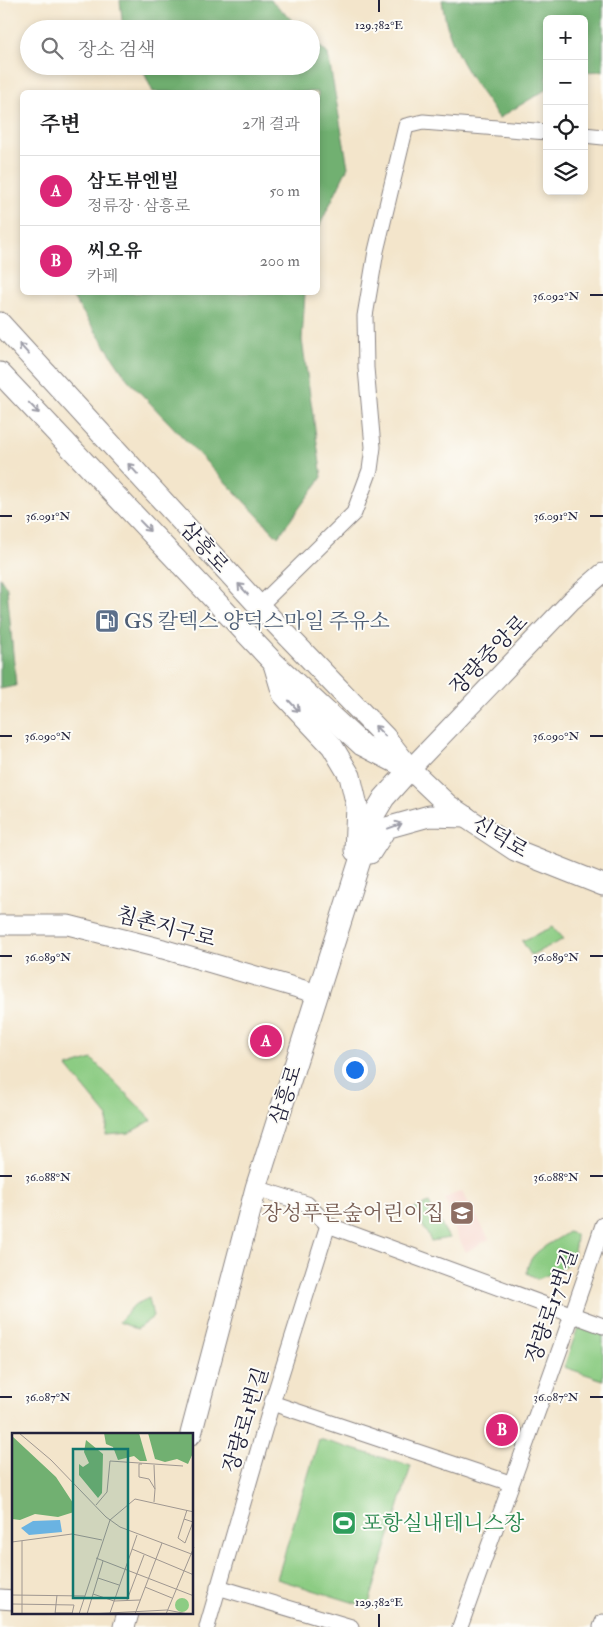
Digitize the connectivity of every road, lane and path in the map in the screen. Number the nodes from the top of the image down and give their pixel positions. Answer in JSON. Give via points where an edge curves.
{"nodes":[{"id":1,"x":543,"y":132,"type":"edge"},
{"id":2,"x":588,"y":135,"type":"edge"},
{"id":3,"x":603,"y":137,"type":"edge"},
{"id":4,"x":0,"y":323,"type":"edge"},
{"id":5,"x":0,"y":373,"type":"edge"},
{"id":6,"x":603,"y":573,"type":"edge"},
{"id":7,"x":258,"y":606,"type":"junction"},
{"id":8,"x":274,"y":663,"type":"junction"},
{"id":9,"x":410,"y":769,"type":"junction"},
{"id":10,"x":466,"y":817,"type":"junction"},
{"id":11,"x":355,"y":877,"type":"junction"},
{"id":12,"x":603,"y":885,"type":"edge"},
{"id":13,"x":0,"y":925,"type":"edge"},
{"id":14,"x":318,"y":994,"type":"junction"},
{"id":15,"x":256,"y":1188,"type":"junction"},
{"id":16,"x":328,"y":1225,"type":"junction"},
{"id":17,"x":603,"y":1225,"type":"edge"},
{"id":18,"x":573,"y":1315,"type":"junction"},
{"id":19,"x":603,"y":1326,"type":"edge"},
{"id":20,"x":272,"y":1403,"type":"junction"},
{"id":21,"x":190,"y":1433,"type":"edge"},
{"id":22,"x":510,"y":1483,"type":"junction"},
{"id":23,"x":218,"y":1587,"type":"junction"},
{"id":24,"x":128,"y":1614,"type":"edge"},
{"id":25,"x":603,"y":1622,"type":"edge"},
{"id":26,"x":124,"y":1627,"type":"edge"},
{"id":27,"x":207,"y":1627,"type":"edge"},
{"id":28,"x":352,"y":1627,"type":"edge"},
{"id":29,"x":460,"y":1627,"type":"edge"},
{"id":30,"x":601,"y":1627,"type":"edge"}],
"edges":[{"from":1,"to":7,"type":"street","via":[[423,122],[406,126],[376,251],[365,316],[373,448],[370,470],[354,513]]},
{"from":2,"to":3,"type":"street"},
{"from":7,"to":4,"type":"main road","name":"삼흥로","one_way":true},
{"from":5,"to":8,"type":"main road","name":"삼흥로","one_way":true},
{"from":6,"to":9,"type":"street","name":"장량중앙로","via":[[572,600]]},
{"from":9,"to":7,"type":"main road","name":"삼흥로","one_way":true,"via":[[385,737]]},
{"from":8,"to":9,"type":"main road","name":"삼흥로","via":[[362,745]]},
{"from":8,"to":11,"type":"main road","one_way":true,"via":[[283,694],[332,746],[350,776],[356,806]]},
{"from":9,"to":10,"type":"main road","name":"신덕로","via":[[449,806]]},
{"from":9,"to":11,"type":"main road","name":"삼흥로","via":[[375,813]]},
{"from":11,"to":10,"type":"main road","one_way":true,"via":[[386,828],[429,816]]},
{"from":10,"to":12,"type":"main road","name":"신덕로","via":[[515,850]]},
{"from":11,"to":14,"type":"main road","name":"삼흥로"},
{"from":13,"to":14,"type":"street","name":"침촌지구로","via":[[68,925]]},
{"from":14,"to":15,"type":"main road","name":"삼흥로"},
{"from":15,"to":16,"type":"street","via":[[307,1204]]},
{"from":15,"to":21,"type":"main road","name":"삼흥로"},
{"from":16,"to":18,"type":"street"},
{"from":16,"to":20,"type":"street","name":"장량로1번길"},
{"from":17,"to":18,"type":"street","name":"장량로17번길"},
{"from":18,"to":19,"type":"street"},
{"from":18,"to":22,"type":"street","name":"장량로17번길"},
{"from":20,"to":22,"type":"street"},
{"from":20,"to":23,"type":"street","name":"장량로1번길"},
{"from":22,"to":29,"type":"street","name":"장량로17번길"},
{"from":23,"to":27,"type":"street","name":"장량로1번길"},
{"from":23,"to":28,"type":"street"},
{"from":24,"to":26,"type":"main road"},
{"from":25,"to":30,"type":"street"}]}
